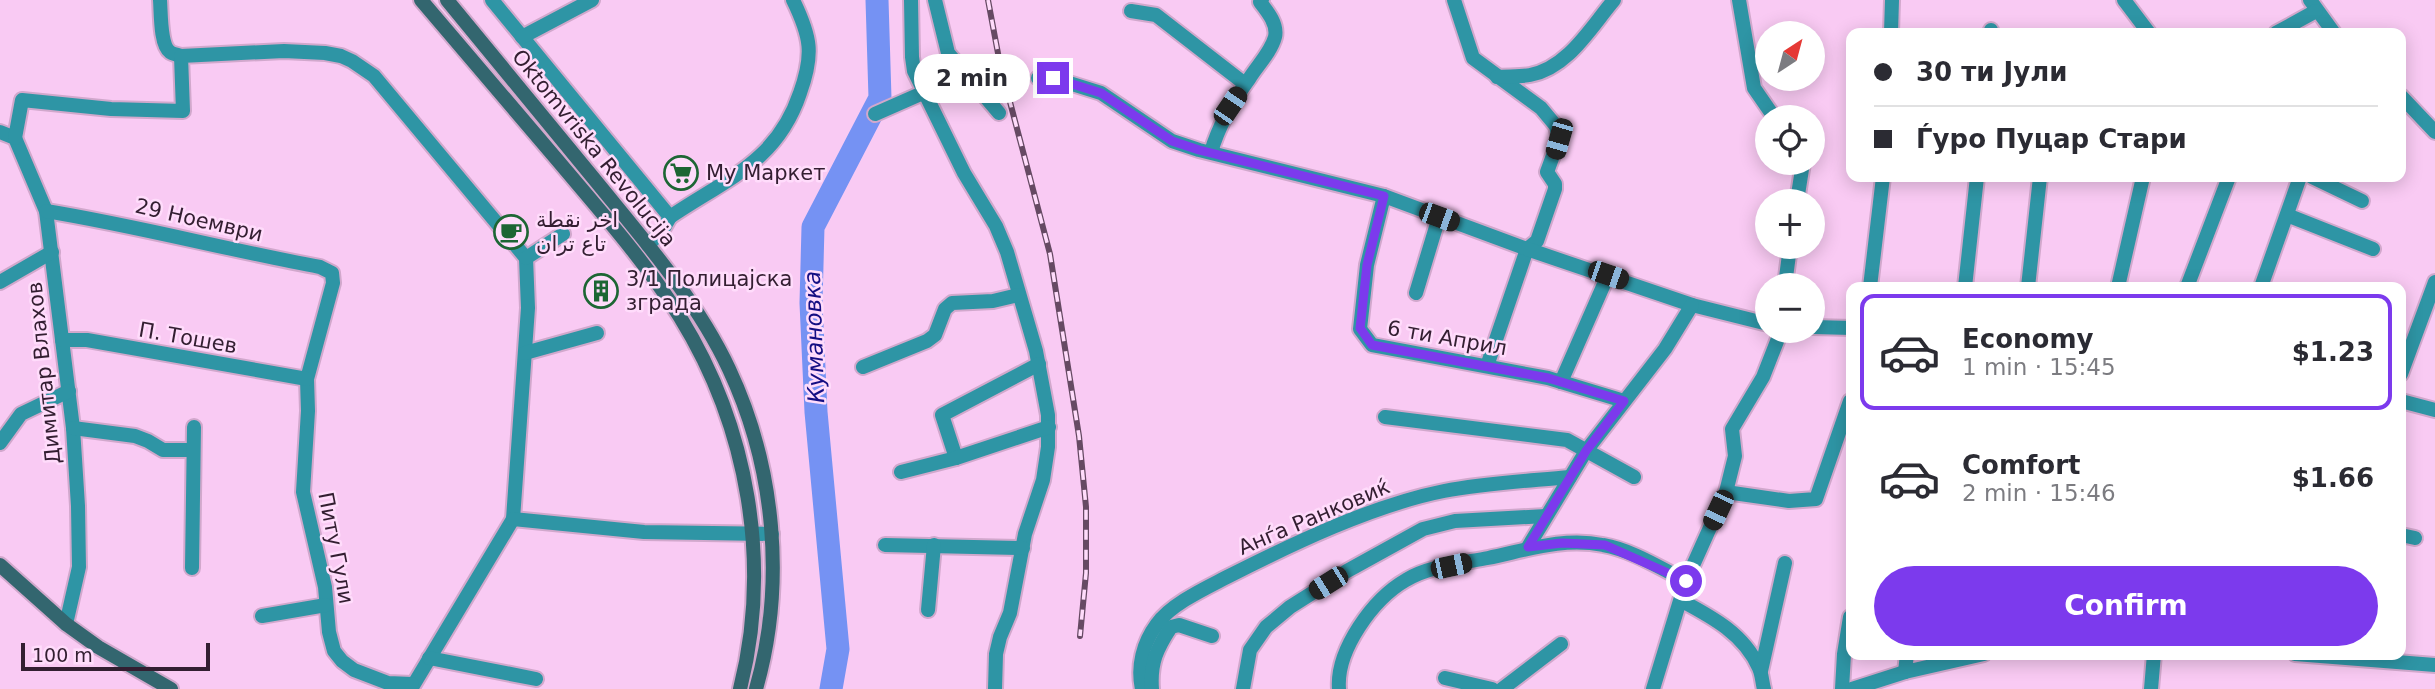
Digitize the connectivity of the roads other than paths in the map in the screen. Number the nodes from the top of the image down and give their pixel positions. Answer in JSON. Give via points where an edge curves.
{"nodes":[{"id":1,"x":160,"y":0,"type":"edge"},
{"id":2,"x":421,"y":0,"type":"edge"},
{"id":3,"x":447,"y":0,"type":"edge"},
{"id":4,"x":492,"y":0,"type":"edge"},
{"id":5,"x":592,"y":0,"type":"edge"},
{"id":6,"x":793,"y":0,"type":"edge"},
{"id":7,"x":911,"y":0,"type":"edge"},
{"id":8,"x":935,"y":0,"type":"edge"},
{"id":9,"x":1262,"y":0,"type":"edge"},
{"id":10,"x":1454,"y":0,"type":"edge"},
{"id":11,"x":1614,"y":0,"type":"edge"},
{"id":12,"x":1739,"y":0,"type":"edge"},
{"id":13,"x":1892,"y":0,"type":"edge"},
{"id":14,"x":2124,"y":0,"type":"edge"},
{"id":15,"x":2313,"y":5,"type":"edge"},
{"id":16,"x":1131,"y":11,"type":"dead end"},
{"id":17,"x":1891,"y":28,"type":"edge"},
{"id":18,"x":2145,"y":28,"type":"edge"},
{"id":19,"x":2283,"y":28,"type":"edge"},
{"id":20,"x":2330,"y":28,"type":"edge"},
{"id":21,"x":522,"y":37,"type":"junction"},
{"id":22,"x":181,"y":56,"type":"junction"},
{"id":23,"x":1497,"y":77,"type":"junction"},
{"id":24,"x":1038,"y":78,"type":"dead end"},
{"id":25,"x":1245,"y":84,"type":"junction"},
{"id":26,"x":925,"y":92,"type":"junction"},
{"id":27,"x":2406,"y":101,"type":"edge"},
{"id":28,"x":1766,"y":105,"type":"edge"},
{"id":29,"x":999,"y":113,"type":"dead end"},
{"id":30,"x":875,"y":114,"type":"dead end"},
{"id":31,"x":0,"y":132,"type":"edge"},
{"id":32,"x":2435,"y":132,"type":"edge"},
{"id":33,"x":15,"y":138,"type":"junction"},
{"id":34,"x":1211,"y":152,"type":"junction"},
{"id":35,"x":1882,"y":182,"type":"edge"},
{"id":36,"x":1976,"y":182,"type":"edge"},
{"id":37,"x":2039,"y":182,"type":"edge"},
{"id":38,"x":2142,"y":182,"type":"edge"},
{"id":39,"x":2227,"y":182,"type":"edge"},
{"id":40,"x":2298,"y":182,"type":"edge"},
{"id":41,"x":2322,"y":182,"type":"edge"},
{"id":42,"x":1384,"y":196,"type":"junction"},
{"id":43,"x":2362,"y":201,"type":"dead end"},
{"id":44,"x":46,"y":211,"type":"junction"},
{"id":45,"x":2287,"y":215,"type":"junction"},
{"id":46,"x":670,"y":217,"type":"junction"},
{"id":47,"x":1439,"y":217,"type":"junction"},
{"id":48,"x":563,"y":234,"type":"dead end"},
{"id":49,"x":648,"y":245,"type":"junction"},
{"id":50,"x":1528,"y":249,"type":"junction"},
{"id":51,"x":2373,"y":249,"type":"dead end"},
{"id":52,"x":52,"y":252,"type":"junction"},
{"id":53,"x":527,"y":258,"type":"junction"},
{"id":54,"x":1608,"y":275,"type":"junction"},
{"id":55,"x":0,"y":282,"type":"edge"},
{"id":56,"x":1871,"y":282,"type":"edge"},
{"id":57,"x":1966,"y":282,"type":"edge"},
{"id":58,"x":2029,"y":282,"type":"edge"},
{"id":59,"x":2119,"y":282,"type":"edge"},
{"id":60,"x":2189,"y":282,"type":"edge"},
{"id":61,"x":2263,"y":282,"type":"edge"},
{"id":62,"x":2435,"y":282,"type":"edge"},
{"id":63,"x":333,"y":283,"type":"joint"},
{"id":64,"x":1416,"y":293,"type":"dead end"},
{"id":65,"x":1018,"y":295,"type":"junction"},
{"id":66,"x":1692,"y":305,"type":"junction"},
{"id":67,"x":1755,"y":321,"type":"edge"},
{"id":68,"x":1825,"y":327,"type":"edge"},
{"id":69,"x":1846,"y":328,"type":"edge"},
{"id":70,"x":597,"y":334,"type":"dead end"},
{"id":71,"x":62,"y":340,"type":"junction"},
{"id":72,"x":1776,"y":343,"type":"edge"},
{"id":73,"x":525,"y":353,"type":"junction"},
{"id":74,"x":2406,"y":360,"type":"edge"},
{"id":75,"x":1039,"y":364,"type":"junction"},
{"id":76,"x":1487,"y":366,"type":"junction"},
{"id":77,"x":863,"y":367,"type":"dead end"},
{"id":78,"x":307,"y":379,"type":"junction"},
{"id":79,"x":1561,"y":382,"type":"junction"},
{"id":80,"x":69,"y":391,"type":"junction"},
{"id":81,"x":1624,"y":401,"type":"junction"},
{"id":82,"x":2406,"y":402,"type":"edge"},
{"id":83,"x":2435,"y":410,"type":"edge"},
{"id":84,"x":1846,"y":413,"type":"edge"},
{"id":85,"x":1385,"y":417,"type":"dead end"},
{"id":86,"x":194,"y":427,"type":"dead end"},
{"id":87,"x":1049,"y":427,"type":"junction"},
{"id":88,"x":73,"y":428,"type":"junction"},
{"id":89,"x":0,"y":443,"type":"edge"},
{"id":90,"x":192,"y":450,"type":"junction"},
{"id":91,"x":1586,"y":451,"type":"junction"},
{"id":92,"x":956,"y":458,"type":"junction"},
{"id":93,"x":901,"y":472,"type":"dead end"},
{"id":94,"x":1570,"y":477,"type":"junction"},
{"id":95,"x":1634,"y":477,"type":"dead end"},
{"id":96,"x":1726,"y":492,"type":"junction"},
{"id":97,"x":1546,"y":516,"type":"junction"},
{"id":98,"x":513,"y":519,"type":"junction"},
{"id":99,"x":772,"y":534,"type":"junction"},
{"id":100,"x":754,"y":535,"type":"junction"},
{"id":101,"x":885,"y":544,"type":"dead end"},
{"id":102,"x":934,"y":545,"type":"junction"},
{"id":103,"x":1528,"y":547,"type":"junction"},
{"id":104,"x":1023,"y":548,"type":"junction"},
{"id":105,"x":1785,"y":563,"type":"dead end"},
{"id":106,"x":0,"y":565,"type":"edge"},
{"id":107,"x":192,"y":568,"type":"dead end"},
{"id":108,"x":1686,"y":581,"type":"junction"},
{"id":109,"x":1682,"y":601,"type":"junction"},
{"id":110,"x":326,"y":605,"type":"junction"},
{"id":111,"x":928,"y":610,"type":"dead end"},
{"id":112,"x":262,"y":616,"type":"dead end"},
{"id":113,"x":66,"y":624,"type":"junction"},
{"id":114,"x":1212,"y":636,"type":"dead end"},
{"id":115,"x":1846,"y":642,"type":"edge"},
{"id":116,"x":1562,"y":644,"type":"dead end"},
{"id":117,"x":429,"y":658,"type":"junction"},
{"id":118,"x":1906,"y":660,"type":"edge"},
{"id":119,"x":1958,"y":660,"type":"edge"},
{"id":120,"x":2153,"y":660,"type":"edge"},
{"id":121,"x":2371,"y":660,"type":"edge"},
{"id":122,"x":2435,"y":665,"type":"edge"},
{"id":123,"x":1761,"y":671,"type":"junction"},
{"id":124,"x":1905,"y":672,"type":"junction"},
{"id":125,"x":1445,"y":678,"type":"dead end"},
{"id":126,"x":536,"y":679,"type":"dead end"},
{"id":127,"x":412,"y":687,"type":"edge"},
{"id":128,"x":171,"y":689,"type":"edge"},
{"id":129,"x":740,"y":689,"type":"edge"},
{"id":130,"x":756,"y":689,"type":"edge"},
{"id":131,"x":995,"y":689,"type":"edge"},
{"id":132,"x":1142,"y":689,"type":"edge"},
{"id":133,"x":1152,"y":689,"type":"edge"},
{"id":134,"x":1242,"y":689,"type":"edge"},
{"id":135,"x":1339,"y":689,"type":"edge"},
{"id":136,"x":1492,"y":689,"type":"edge"},
{"id":137,"x":1502,"y":689,"type":"edge"},
{"id":138,"x":1653,"y":689,"type":"edge"},
{"id":139,"x":1764,"y":689,"type":"edge"},
{"id":140,"x":1842,"y":689,"type":"edge"},
{"id":141,"x":1852,"y":689,"type":"edge"},
{"id":142,"x":2151,"y":689,"type":"edge"}],
"edges":[{"from":1,"to":22,"type":"street","via":[[166,48]]},
{"from":2,"to":100,"type":"street","name":"Oktomvriska Revolucija","via":[[608,220],[679,316],[718,391],[733,434]]},
{"from":3,"to":49,"type":"street","name":"Oktomvriska Revolucija"},
{"from":4,"to":21,"type":"street"},
{"from":5,"to":21,"type":"street"},
{"from":6,"to":46,"type":"street","via":[[806,26],[809,50],[806,77],[787,127],[770,148],[737,174]]},
{"from":7,"to":26,"type":"street","via":[[914,71]]},
{"from":8,"to":29,"type":"street","via":[[948,53]]},
{"from":9,"to":25,"type":"street","via":[[1275,37]]},
{"from":10,"to":23,"type":"street","via":[[1473,58]]},
{"from":11,"to":23,"type":"street","via":[[1565,59],[1531,75]]},
{"from":12,"to":28,"type":"street","via":[[1754,88]]},
{"from":13,"to":17,"type":"street"},
{"from":14,"to":18,"type":"street"},
{"from":15,"to":19,"type":"street"},
{"from":15,"to":20,"type":"street"},
{"from":16,"to":25,"type":"street","via":[[1156,15]]},
{"from":21,"to":46,"type":"street"},
{"from":22,"to":33,"type":"street","via":[[183,111],[111,110],[22,100]]},
{"from":22,"to":53,"type":"street","via":[[305,51],[341,56],[362,66]]},
{"from":23,"to":50,"type":"street","via":[[1541,108],[1556,126],[1559,139],[1547,172],[1555,189],[1538,242]]},
{"from":24,"to":34,"type":"street","via":[[1101,93],[1172,141]]},
{"from":25,"to":34,"type":"street","via":[[1216,134]]},
{"from":26,"to":30,"type":"street"},
{"from":26,"to":65,"type":"street","via":[[996,226]]},
{"from":27,"to":32,"type":"street"},
{"from":31,"to":33,"type":"street"},
{"from":33,"to":44,"type":"street","name":"Димитар Влахов"},
{"from":34,"to":42,"type":"street"},
{"from":35,"to":56,"type":"street"},
{"from":36,"to":57,"type":"street"},
{"from":37,"to":58,"type":"street"},
{"from":38,"to":59,"type":"street"},
{"from":39,"to":60,"type":"street"},
{"from":40,"to":45,"type":"street"},
{"from":41,"to":43,"type":"street"},
{"from":42,"to":47,"type":"street"},
{"from":42,"to":76,"type":"street","name":"6 ти Април","via":[[1367,265],[1360,328],[1372,345]]},
{"from":44,"to":52,"type":"street","name":"Димитар Влахов"},
{"from":44,"to":63,"type":"street","name":"29 Ноември","via":[[320,267],[332,273]]},
{"from":45,"to":51,"type":"street"},
{"from":45,"to":61,"type":"street"},
{"from":46,"to":49,"type":"street"},
{"from":47,"to":50,"type":"street"},
{"from":47,"to":64,"type":"street"},
{"from":48,"to":53,"type":"street"},
{"from":49,"to":99,"type":"street","name":"Oktomvriska Revolucija","via":[[710,334],[739,391],[757,440]]},
{"from":50,"to":54,"type":"street"},
{"from":50,"to":76,"type":"street"},
{"from":52,"to":55,"type":"street"},
{"from":52,"to":71,"type":"street","name":"Димитар Влахов"},
{"from":53,"to":73,"type":"street"},
{"from":54,"to":66,"type":"street"},
{"from":54,"to":79,"type":"street"},
{"from":62,"to":74,"type":"street"},
{"from":63,"to":78,"type":"street","name":"Питу Гули"},
{"from":65,"to":75,"type":"street"},
{"from":65,"to":77,"type":"street","via":[[952,303],[927,341]]},
{"from":66,"to":67,"type":"street"},
{"from":66,"to":81,"type":"street"},
{"from":68,"to":69,"type":"street"},
{"from":70,"to":73,"type":"street"},
{"from":71,"to":78,"type":"street","name":"П. Тошев","via":[[87,340]]},
{"from":71,"to":80,"type":"street","name":"Димитар Влахов"},
{"from":72,"to":96,"type":"street","via":[[1763,377],[1732,429],[1735,456]]},
{"from":73,"to":98,"type":"street"},
{"from":75,"to":87,"type":"street"},
{"from":75,"to":92,"type":"street","via":[[942,415]]},
{"from":76,"to":79,"type":"street","name":"6 ти Април"},
{"from":78,"to":110,"type":"street","name":"Питу Гули","via":[[303,492]]},
{"from":79,"to":81,"type":"street","name":"6 ти Април"},
{"from":80,"to":88,"type":"street","name":"Димитар Влахов"},
{"from":80,"to":89,"type":"street","via":[[21,414]]},
{"from":81,"to":91,"type":"street"},
{"from":82,"to":83,"type":"street"},
{"from":84,"to":96,"type":"street","via":[[1816,499],[1789,501]]},
{"from":85,"to":91,"type":"street","via":[[1567,440]]},
{"from":86,"to":90,"type":"street"},
{"from":87,"to":92,"type":"street"},
{"from":87,"to":104,"type":"street","via":[[1043,481]]},
{"from":88,"to":90,"type":"street","via":[[135,436],[163,450]]},
{"from":88,"to":113,"type":"street","name":"Димитар Влахов","via":[[79,567]]},
{"from":90,"to":107,"type":"street"},
{"from":91,"to":94,"type":"street"},
{"from":91,"to":95,"type":"street"},
{"from":92,"to":93,"type":"street"},
{"from":94,"to":97,"type":"street"},
{"from":94,"to":132,"type":"street","name":"Анѓа Ранковиќ","via":[[1442,491],[1349,521],[1251,565],[1188,599],[1157,623],[1143,651]]},
{"from":96,"to":108,"type":"street"},
{"from":97,"to":103,"type":"street"},
{"from":97,"to":134,"type":"street","via":[[1455,521],[1423,529],[1347,570],[1266,627],[1250,650]]},
{"from":98,"to":100,"type":"street","via":[[644,532]]},
{"from":98,"to":117,"type":"street"},
{"from":99,"to":100,"type":"street"},
{"from":99,"to":130,"type":"street","name":"Oktomvriska Revolucija","via":[[772,607]]},
{"from":100,"to":129,"type":"street","name":"Oktomvriska Revolucija","via":[[751,641]]},
{"from":101,"to":102,"type":"street"},
{"from":102,"to":104,"type":"street"},
{"from":102,"to":111,"type":"street"},
{"from":103,"to":108,"type":"street","via":[[1605,545]]},
{"from":103,"to":135,"type":"street","via":[[1433,570],[1407,579],[1383,597],[1347,650]]},
{"from":104,"to":131,"type":"street","via":[[996,654]]},
{"from":105,"to":123,"type":"street"},
{"from":106,"to":113,"type":"street"},
{"from":108,"to":109,"type":"street"},
{"from":109,"to":123,"type":"street","via":[[1731,631]]},
{"from":109,"to":138,"type":"street"},
{"from":110,"to":112,"type":"street"},
{"from":110,"to":127,"type":"street","name":"Питу Гули","via":[[334,651],[342,661],[369,677]]},
{"from":113,"to":128,"type":"street"},
{"from":114,"to":133,"type":"street","via":[[1179,625],[1171,627],[1151,670]]},
{"from":115,"to":140,"type":"street"},
{"from":116,"to":137,"type":"street"},
{"from":117,"to":126,"type":"street"},
{"from":117,"to":127,"type":"street"},
{"from":118,"to":124,"type":"street"},
{"from":119,"to":124,"type":"street"},
{"from":120,"to":142,"type":"street"},
{"from":121,"to":122,"type":"street"},
{"from":123,"to":139,"type":"street"},
{"from":124,"to":141,"type":"street"},
{"from":125,"to":136,"type":"street"}]}
